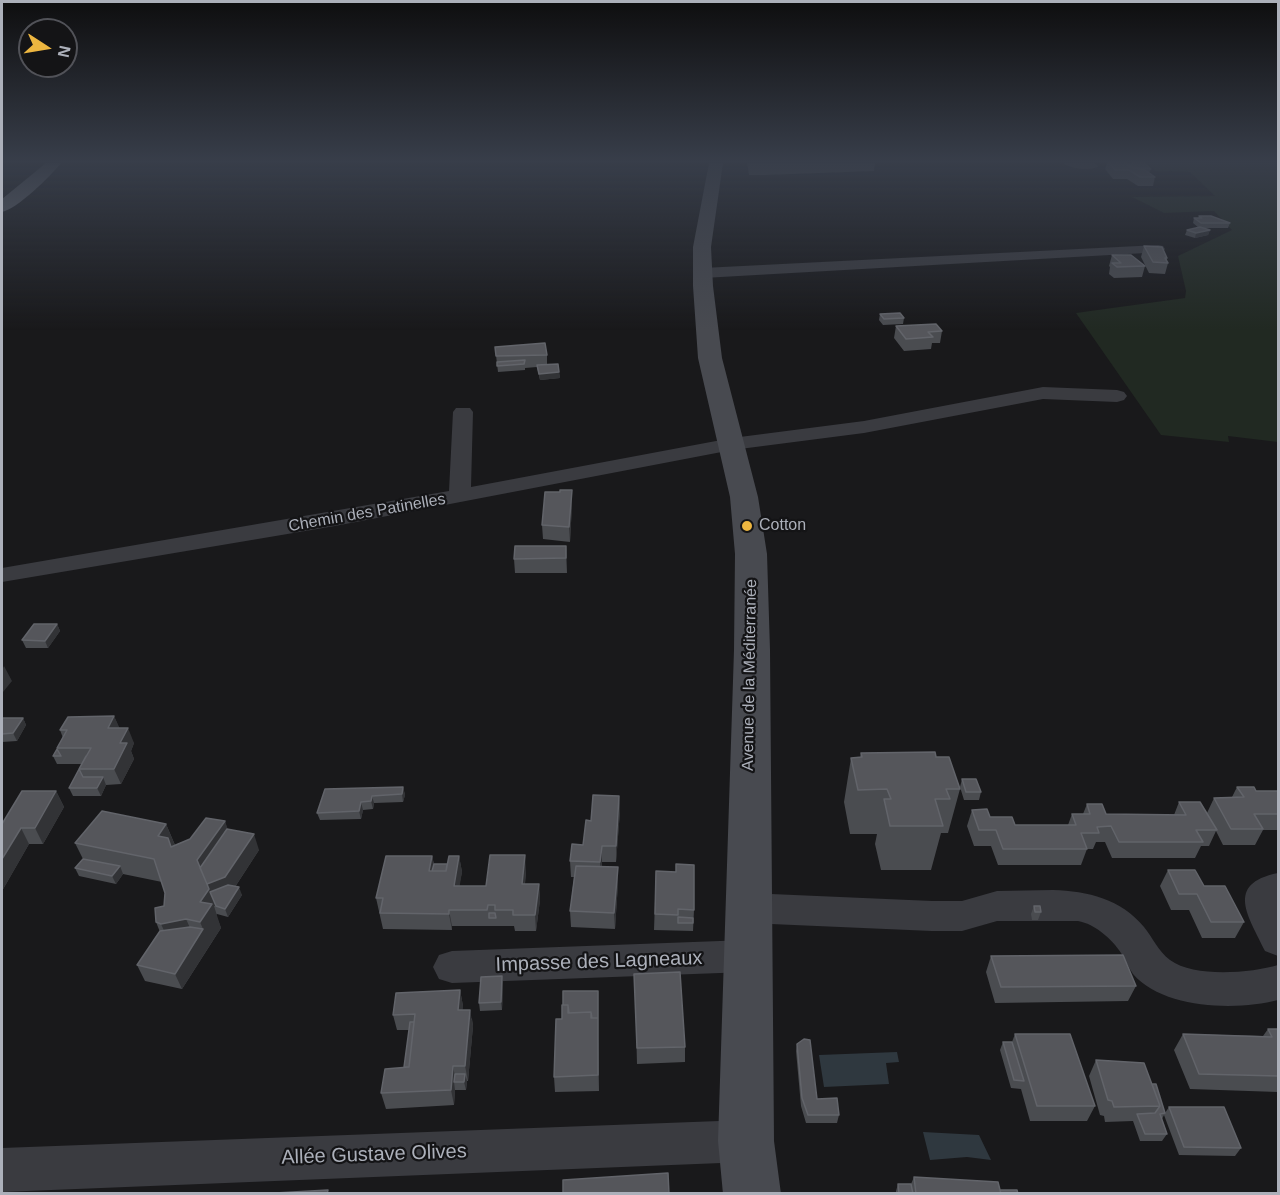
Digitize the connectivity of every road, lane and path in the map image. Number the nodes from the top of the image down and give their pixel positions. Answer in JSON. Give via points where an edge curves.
{"nodes":[{"id":1,"x":705,"y":219,"type":"edge"},
{"id":2,"x":1158,"y":249,"type":"edge"},
{"id":3,"x":703,"y":273,"type":"junction"},
{"id":4,"x":1117,"y":396,"type":"dead end"},
{"id":5,"x":463,"y":412,"type":"dead end"},
{"id":6,"x":732,"y":444,"type":"junction"},
{"id":7,"x":460,"y":496,"type":"junction"},
{"id":8,"x":2,"y":575,"type":"edge"},
{"id":9,"x":1278,"y":887,"type":"edge"},
{"id":10,"x":748,"y":908,"type":"junction"},
{"id":11,"x":1278,"y":940,"type":"edge"},
{"id":12,"x":747,"y":957,"type":"junction"},
{"id":13,"x":452,"y":967,"type":"dead end"},
{"id":14,"x":1278,"y":982,"type":"edge"},
{"id":15,"x":746,"y":1141,"type":"junction"},
{"id":16,"x":2,"y":1170,"type":"edge"},
{"id":17,"x":752,"y":1194,"type":"edge"}],
"edges":[{"from":1,"to":3,"type":"main road","name":"Avenue de la Méditerranée"},
{"from":2,"to":3,"type":"street"},
{"from":3,"to":6,"type":"main road","name":"Avenue de la Méditerranée","via":[[710,358]]},
{"from":4,"to":6,"type":"street","name":"Chemin des Patinelles","via":[[1043,393],[864,427]]},
{"from":5,"to":7,"type":"street"},
{"from":6,"to":7,"type":"street","name":"Chemin des Patinelles"},
{"from":6,"to":10,"type":"main road","name":"Avenue de la Méditerranée","via":[[751,554]]},
{"from":7,"to":8,"type":"street","name":"Chemin des Patinelles"},
{"from":9,"to":11,"type":"street","via":[[1261,897]]},
{"from":10,"to":12,"type":"main road","name":"Avenue de la Méditerranée"},
{"from":10,"to":14,"type":"street","via":[[961,916],[989,907],[1081,906],[1102,912],[1119,925],[1158,974],[1203,987],[1251,990]]},
{"from":12,"to":13,"type":"street","name":"Impasse des Lagneaux"},
{"from":12,"to":15,"type":"main road","name":"Avenue de la Méditerranée"},
{"from":15,"to":16,"type":"street","name":"Allée Gustave Olives"},
{"from":15,"to":17,"type":"main road","name":"Avenue de la Méditerranée"}]}
